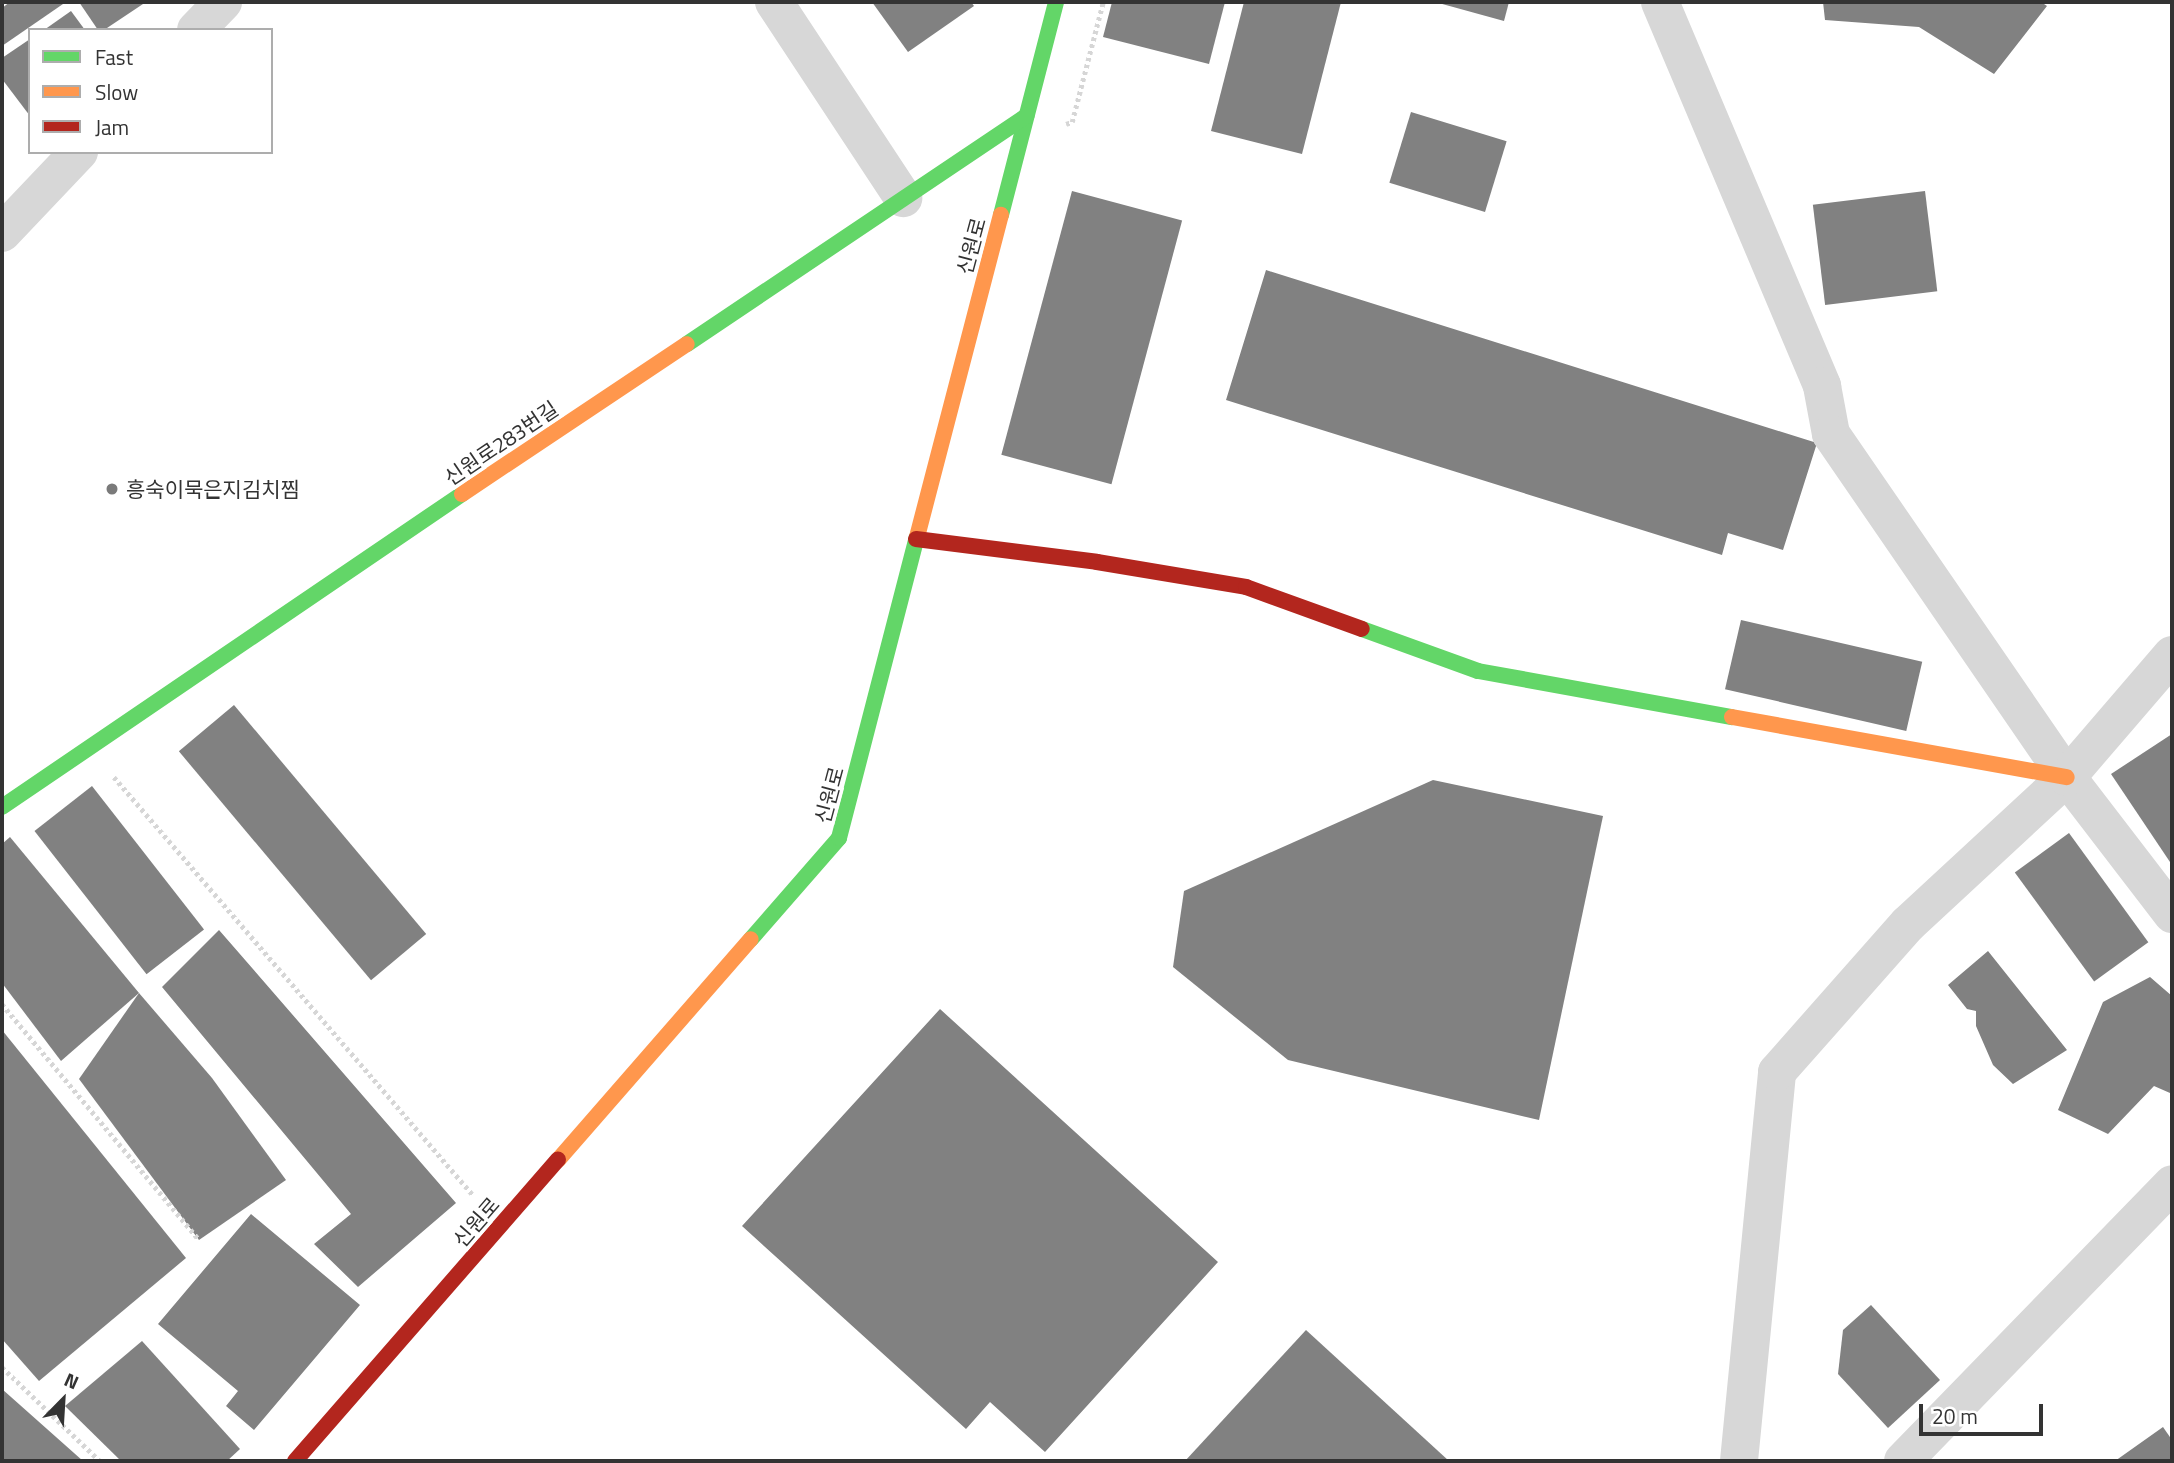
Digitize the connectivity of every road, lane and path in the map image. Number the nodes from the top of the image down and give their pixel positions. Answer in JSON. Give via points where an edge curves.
{"nodes":[{"id":1,"x":223,"y":2,"type":"edge"},
{"id":2,"x":774,"y":2,"type":"edge"},
{"id":3,"x":1056,"y":2,"type":"edge"},
{"id":4,"x":1660,"y":2,"type":"edge"},
{"id":5,"x":198,"y":28,"type":"edge"},
{"id":6,"x":1026,"y":116,"type":"junction"},
{"id":7,"x":77,"y":154,"type":"edge"},
{"id":8,"x":903,"y":198,"type":"junction"},
{"id":9,"x":2,"y":233,"type":"edge"},
{"id":10,"x":916,"y":539,"type":"junction"},
{"id":11,"x":2172,"y":655,"type":"edge"},
{"id":12,"x":109,"y":771,"type":"dead end"},
{"id":13,"x":2067,"y":777,"type":"junction"},
{"id":14,"x":2,"y":807,"type":"edge"},
{"id":15,"x":2172,"y":914,"type":"edge"},
{"id":16,"x":2,"y":1004,"type":"edge"},
{"id":17,"x":2172,"y":1184,"type":"edge"},
{"id":18,"x":474,"y":1197,"type":"dead end"},
{"id":19,"x":199,"y":1240,"type":"dead end"},
{"id":20,"x":2,"y":1367,"type":"edge"},
{"id":21,"x":100,"y":1461,"type":"edge"},
{"id":22,"x":295,"y":1461,"type":"edge"},
{"id":23,"x":1739,"y":1461,"type":"edge"},
{"id":24,"x":1903,"y":1461,"type":"edge"}],
"edges":[{"from":1,"to":5,"type":"street"},
{"from":2,"to":8,"type":"street"},
{"from":3,"to":6,"type":"street","name":"신원로"},
{"from":4,"to":13,"type":"street","via":[[1822,386],[1831,434]]},
{"from":6,"to":8,"type":"street","name":"신원로283번길"},
{"from":6,"to":10,"type":"street","name":"신원로"},
{"from":7,"to":9,"type":"street"},
{"from":8,"to":14,"type":"street","name":"신원로283번길"},
{"from":10,"to":13,"type":"street","via":[[1246,587],[1478,671]]},
{"from":10,"to":22,"type":"street","name":"신원로","via":[[839,838]]},
{"from":11,"to":13,"type":"street"},
{"from":12,"to":18,"type":"path"},
{"from":13,"to":15,"type":"street"},
{"from":13,"to":23,"type":"street","via":[[1908,924],[1777,1072]]},
{"from":16,"to":19,"type":"path"},
{"from":17,"to":24,"type":"street"},
{"from":20,"to":21,"type":"path"}]}
